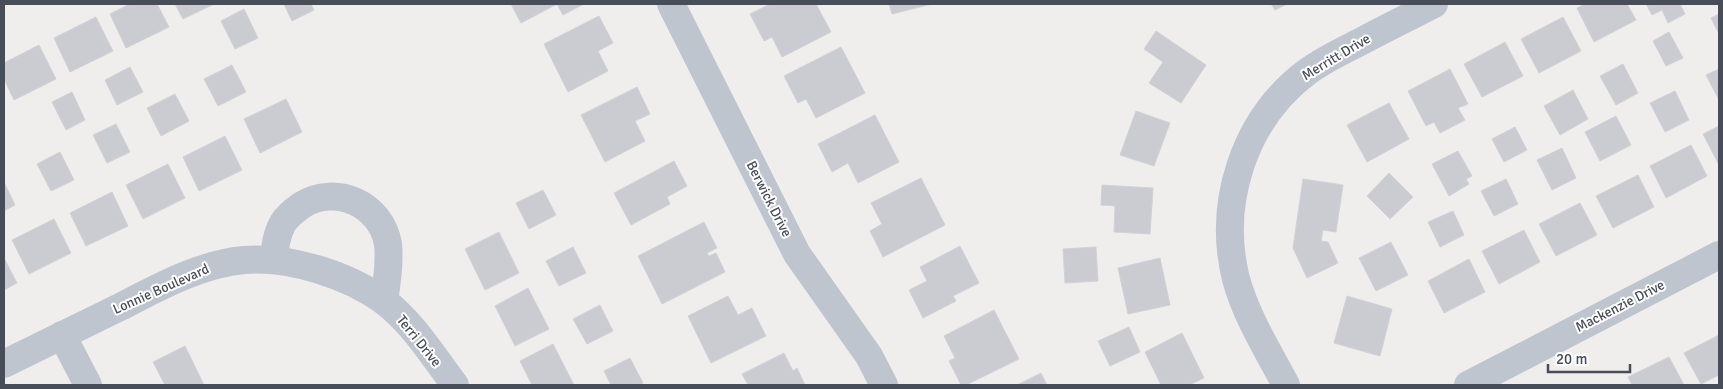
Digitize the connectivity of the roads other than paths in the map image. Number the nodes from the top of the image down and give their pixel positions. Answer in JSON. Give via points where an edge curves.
{"nodes":[{"id":1,"x":671,"y":4,"type":"edge"},
{"id":2,"x":1434,"y":4,"type":"edge"},
{"id":3,"x":1719,"y":255,"type":"edge"},
{"id":4,"x":274,"y":260,"type":"junction"},
{"id":5,"x":327,"y":273,"type":"joint"},
{"id":6,"x":384,"y":301,"type":"junction"},
{"id":7,"x":62,"y":335,"type":"junction"},
{"id":8,"x":4,"y":364,"type":"edge"},
{"id":9,"x":88,"y":385,"type":"edge"},
{"id":10,"x":455,"y":385,"type":"edge"},
{"id":11,"x":884,"y":385,"type":"edge"},
{"id":12,"x":1286,"y":385,"type":"edge"},
{"id":13,"x":1468,"y":385,"type":"edge"}],
"edges":[{"from":1,"to":11,"type":"street","name":"Berwick Drive","via":[[797,254],[869,356]]},
{"from":2,"to":12,"type":"street","name":"Merritt Drive","via":[[1307,72],[1283,93],[1259,124],[1239,166],[1231,206],[1230,242],[1236,279],[1246,309]]},
{"from":3,"to":13,"type":"street","name":"Mackenzie Drive"},
{"from":4,"to":5,"type":"street","name":"Lonnie Boulevard"},
{"from":4,"to":6,"type":"street","via":[[283,223],[294,210],[311,200],[327,196],[346,198],[361,204],[373,215],[388,243]]},
{"from":4,"to":7,"type":"street","name":"Lonnie Boulevard","via":[[244,260],[208,267]]},
{"from":5,"to":6,"type":"street","name":"Terri Drive"},
{"from":6,"to":10,"type":"street","name":"Terri Drive","via":[[409,324]]},
{"from":7,"to":8,"type":"street","name":"Lonnie Boulevard"},
{"from":7,"to":9,"type":"street"}]}
